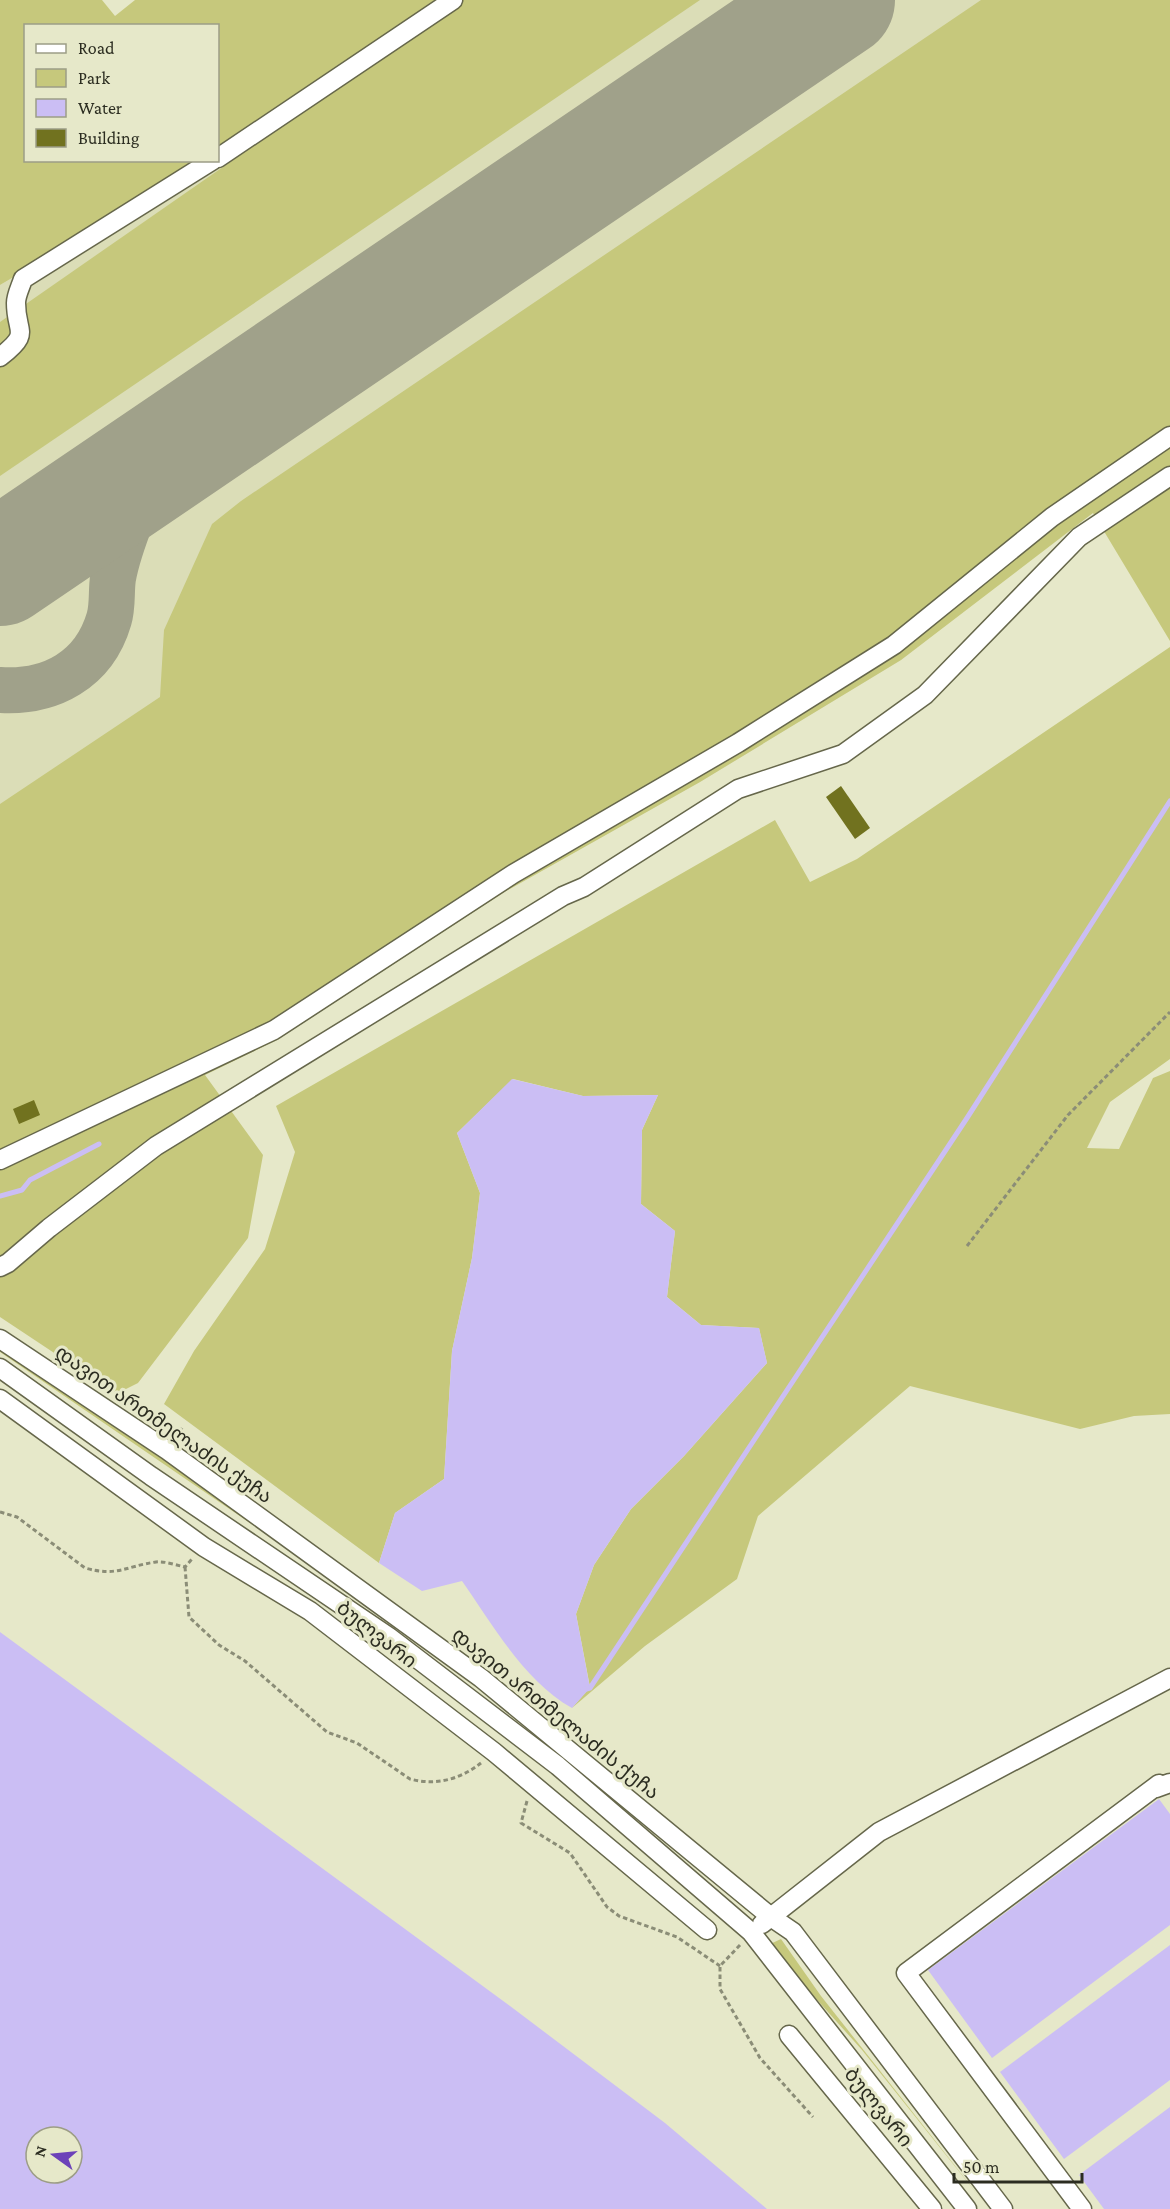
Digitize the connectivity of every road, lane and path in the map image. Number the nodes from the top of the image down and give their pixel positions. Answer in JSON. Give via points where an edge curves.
{"nodes":[{"id":1,"x":453,"y":0,"type":"edge"},
{"id":2,"x":219,"y":157,"type":"edge"},
{"id":3,"x":210,"y":162,"type":"edge"},
{"id":4,"x":0,"y":357,"type":"edge"},
{"id":5,"x":1170,"y":436,"type":"edge"},
{"id":6,"x":1170,"y":476,"type":"edge"},
{"id":7,"x":1170,"y":1012,"type":"edge"},
{"id":8,"x":0,"y":1160,"type":"edge"},
{"id":9,"x":967,"y":1246,"type":"dead end"},
{"id":10,"x":0,"y":1267,"type":"edge"},
{"id":11,"x":0,"y":1339,"type":"edge"},
{"id":12,"x":0,"y":1368,"type":"edge"},
{"id":13,"x":0,"y":1399,"type":"edge"},
{"id":14,"x":0,"y":1512,"type":"edge"},
{"id":15,"x":204,"y":1547,"type":"junction"},
{"id":16,"x":185,"y":1567,"type":"junction"},
{"id":17,"x":1170,"y":1678,"type":"edge"},
{"id":18,"x":494,"y":1752,"type":"junction"},
{"id":19,"x":1170,"y":1783,"type":"edge"},
{"id":20,"x":531,"y":1784,"type":"junction"},
{"id":21,"x":771,"y":1917,"type":"junction"},
{"id":22,"x":707,"y":1930,"type":"dead end"},
{"id":23,"x":751,"y":1932,"type":"junction"},
{"id":24,"x":720,"y":1966,"type":"junction"},
{"id":25,"x":789,"y":2035,"type":"dead end"},
{"id":26,"x":813,"y":2117,"type":"dead end"},
{"id":27,"x":932,"y":2209,"type":"edge"},
{"id":28,"x":967,"y":2209,"type":"edge"},
{"id":29,"x":1004,"y":2209,"type":"edge"},
{"id":30,"x":1082,"y":2209,"type":"edge"}],
"edges":[{"from":1,"to":2,"type":"street"},
{"from":3,"to":4,"type":"street","via":[[23,279],[16,302],[22,329],[16,345]]},
{"from":5,"to":8,"type":"street","via":[[1052,517],[894,645],[738,743],[513,874],[274,1030]]},
{"from":6,"to":10,"type":"street","via":[[1079,537],[925,695],[843,754],[738,789],[584,887],[552,902],[156,1146]]},
{"from":7,"to":9,"type":"path","via":[[1068,1115]]},
{"from":11,"to":21,"type":"street","name":"დავით ართმელაძის ქუჩა","via":[[167,1450],[481,1678]]},
{"from":12,"to":23,"type":"street","name":"დავით ართმელაძის ქუჩა","via":[[389,1637],[558,1766]]},
{"from":13,"to":15,"type":"street","name":"ბულვარი"},
{"from":14,"to":16,"type":"path","via":[[17,1517],[85,1568],[115,1573],[158,1561]]},
{"from":15,"to":16,"type":"path"},
{"from":15,"to":18,"type":"street","name":"ბულვარი","via":[[310,1611]]},
{"from":16,"to":18,"type":"path","via":[[189,1617],[219,1646],[245,1661],[327,1732],[357,1743],[410,1779],[420,1781],[449,1780],[468,1773]]},
{"from":17,"to":21,"type":"street","via":[[879,1832]]},
{"from":18,"to":20,"type":"street","name":"ბულვარი"},
{"from":19,"to":30,"type":"street","via":[[1156,1788],[1160,1784],[906,1973]]},
{"from":20,"to":22,"type":"street","name":"ბულვარი"},
{"from":20,"to":24,"type":"path","via":[[521,1823],[570,1852],[606,1907],[619,1916],[677,1937]]},
{"from":21,"to":23,"type":"street"},
{"from":21,"to":29,"type":"street","name":"დავით ართმელაძის ქუჩა","via":[[792,1932]]},
{"from":23,"to":24,"type":"path"},
{"from":23,"to":28,"type":"street","name":"დავით ართმელაძის ქუჩა"},
{"from":24,"to":26,"type":"path","via":[[720,1989],[760,2058]]},
{"from":25,"to":27,"type":"street","name":"ბულვარი"}]}
